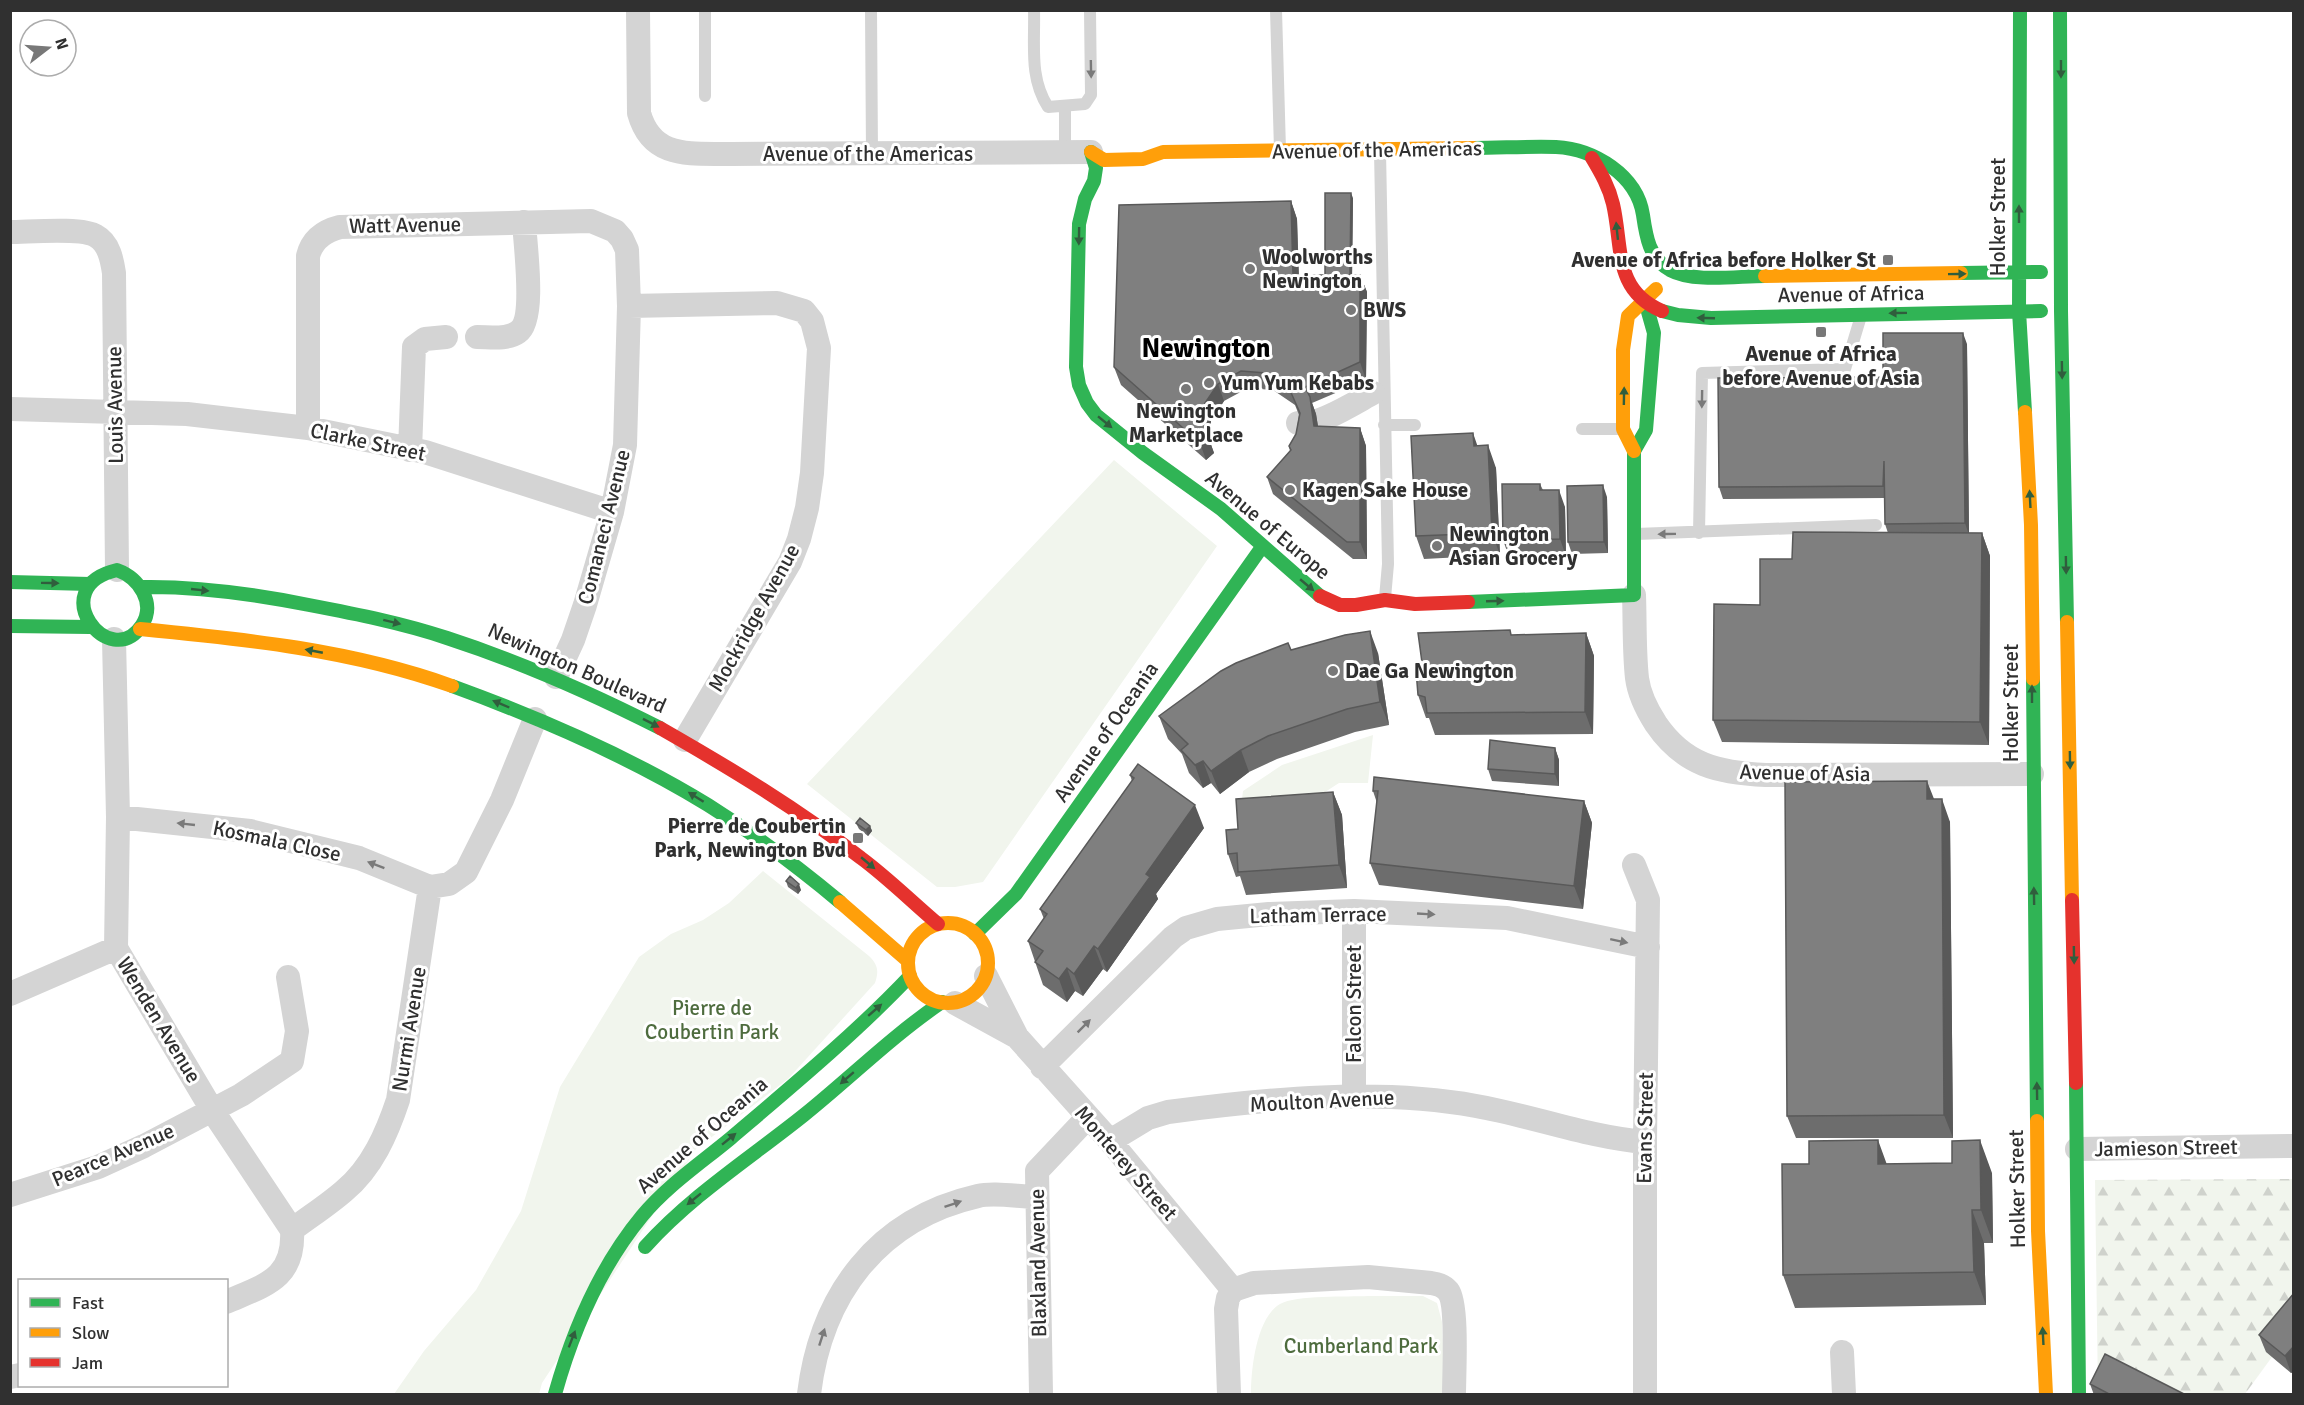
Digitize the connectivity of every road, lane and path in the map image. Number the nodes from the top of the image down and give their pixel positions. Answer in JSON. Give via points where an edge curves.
{"nodes":[{"id":1,"x":638,"y":10,"type":"edge"},
{"id":2,"x":705,"y":10,"type":"edge"},
{"id":3,"x":871,"y":10,"type":"edge"},
{"id":4,"x":1034,"y":10,"type":"edge"},
{"id":5,"x":1090,"y":10,"type":"edge"},
{"id":6,"x":1276,"y":10,"type":"edge"},
{"id":7,"x":2020,"y":10,"type":"edge"},
{"id":8,"x":2061,"y":10,"type":"edge"},
{"id":9,"x":705,"y":96,"type":"dead end"},
{"id":10,"x":1065,"y":106,"type":"junction"},
{"id":11,"x":1380,"y":150,"type":"junction"},
{"id":12,"x":1280,"y":151,"type":"junction"},
{"id":13,"x":1091,"y":152,"type":"junction"},
{"id":14,"x":1163,"y":152,"type":"junction"},
{"id":15,"x":1065,"y":153,"type":"junction"},
{"id":16,"x":872,"y":154,"type":"junction"},
{"id":17,"x":1590,"y":156,"type":"junction"},
{"id":18,"x":1124,"y":160,"type":"junction"},
{"id":19,"x":1094,"y":181,"type":"junction"},
{"id":20,"x":524,"y":222,"type":"junction"},
{"id":21,"x":615,"y":231,"type":"joint"},
{"id":22,"x":10,"y":232,"type":"edge"},
{"id":23,"x":1668,"y":270,"type":"junction"},
{"id":24,"x":2061,"y":272,"type":"junction"},
{"id":25,"x":2019,"y":273,"type":"junction"},
{"id":26,"x":1645,"y":301,"type":"junction"},
{"id":27,"x":629,"y":306,"type":"junction"},
{"id":28,"x":2019,"y":311,"type":"junction"},
{"id":29,"x":2061,"y":312,"type":"junction"},
{"id":30,"x":1862,"y":314,"type":"junction"},
{"id":31,"x":477,"y":337,"type":"dead end"},
{"id":32,"x":446,"y":338,"type":"dead end"},
{"id":33,"x":1373,"y":393,"type":"dead end"},
{"id":34,"x":10,"y":408,"type":"edge"},
{"id":35,"x":116,"y":411,"type":"junction"},
{"id":36,"x":1298,"y":423,"type":"edge"},
{"id":37,"x":1415,"y":424,"type":"dead end"},
{"id":38,"x":1384,"y":425,"type":"junction"},
{"id":39,"x":308,"y":428,"type":"junction"},
{"id":40,"x":1582,"y":429,"type":"dead end"},
{"id":41,"x":1623,"y":429,"type":"junction"},
{"id":42,"x":410,"y":450,"type":"junction"},
{"id":43,"x":1634,"y":451,"type":"junction"},
{"id":44,"x":612,"y":512,"type":"junction"},
{"id":45,"x":1876,"y":525,"type":"dead end"},
{"id":46,"x":1699,"y":533,"type":"junction"},
{"id":47,"x":1634,"y":534,"type":"junction"},
{"id":48,"x":1262,"y":547,"type":"junction"},
{"id":49,"x":117,"y":570,"type":"junction"},
{"id":50,"x":10,"y":582,"type":"edge"},
{"id":51,"x":90,"y":584,"type":"junction"},
{"id":52,"x":142,"y":587,"type":"junction"},
{"id":53,"x":1634,"y":595,"type":"junction"},
{"id":54,"x":1385,"y":600,"type":"junction"},
{"id":55,"x":10,"y":626,"type":"edge"},
{"id":56,"x":90,"y":627,"type":"junction"},
{"id":57,"x":140,"y":629,"type":"junction"},
{"id":58,"x":114,"y":639,"type":"junction"},
{"id":59,"x":556,"y":677,"type":"junction"},
{"id":60,"x":535,"y":719,"type":"junction"},
{"id":61,"x":685,"y":740,"type":"junction"},
{"id":62,"x":2032,"y":774,"type":"junction"},
{"id":63,"x":118,"y":817,"type":"junction"},
{"id":64,"x":1634,"y":865,"type":"dead end"},
{"id":65,"x":430,"y":886,"type":"junction"},
{"id":66,"x":1354,"y":911,"type":"junction"},
{"id":67,"x":938,"y":924,"type":"junction"},
{"id":68,"x":975,"y":934,"type":"junction"},
{"id":69,"x":116,"y":948,"type":"junction"},
{"id":70,"x":1648,"y":948,"type":"junction"},
{"id":71,"x":908,"y":961,"type":"junction"},
{"id":72,"x":910,"y":976,"type":"junction"},
{"id":73,"x":986,"y":976,"type":"junction"},
{"id":74,"x":288,"y":977,"type":"dead end"},
{"id":75,"x":10,"y":994,"type":"edge"},
{"id":76,"x":948,"y":1002,"type":"junction"},
{"id":77,"x":1017,"y":1037,"type":"junction"},
{"id":78,"x":1042,"y":1067,"type":"junction"},
{"id":79,"x":1354,"y":1096,"type":"junction"},
{"id":80,"x":212,"y":1110,"type":"junction"},
{"id":81,"x":1088,"y":1117,"type":"junction"},
{"id":82,"x":1110,"y":1141,"type":"junction"},
{"id":83,"x":1644,"y":1142,"type":"junction"},
{"id":84,"x":2294,"y":1146,"type":"edge"},
{"id":85,"x":2073,"y":1149,"type":"junction"},
{"id":86,"x":10,"y":1195,"type":"edge"},
{"id":87,"x":1037,"y":1197,"type":"junction"},
{"id":88,"x":292,"y":1230,"type":"junction"},
{"id":89,"x":637,"y":1256,"type":"dead end"},
{"id":90,"x":1233,"y":1290,"type":"junction"},
{"id":91,"x":228,"y":1301,"type":"edge"},
{"id":92,"x":1842,"y":1352,"type":"dead end"},
{"id":93,"x":555,"y":1395,"type":"edge"},
{"id":94,"x":809,"y":1395,"type":"edge"},
{"id":95,"x":1041,"y":1395,"type":"edge"},
{"id":96,"x":1229,"y":1395,"type":"edge"},
{"id":97,"x":1454,"y":1395,"type":"edge"},
{"id":98,"x":1646,"y":1395,"type":"edge"},
{"id":99,"x":1844,"y":1395,"type":"edge"},
{"id":100,"x":2046,"y":1395,"type":"edge"},
{"id":101,"x":2079,"y":1395,"type":"edge"}],
"edges":[{"from":1,"to":16,"type":"street","name":"Avenue of the Americas","via":[[639,113],[643,128],[662,147],[676,152],[730,154]]},
{"from":2,"to":9,"type":"lane"},
{"from":3,"to":16,"type":"lane"},
{"from":4,"to":10,"type":"lane","via":[[1035,77],[1039,93],[1048,107]]},
{"from":5,"to":10,"type":"lane","one_way":true,"via":[[1091,94],[1085,104]]},
{"from":6,"to":12,"type":"lane"},
{"from":25,"to":7,"type":"street","name":"Holker Street","one_way":true},
{"from":8,"to":24,"type":"street","one_way":true},
{"from":10,"to":15,"type":"lane"},
{"from":11,"to":12,"type":"street","name":"Avenue of the Americas"},
{"from":11,"to":17,"type":"street","name":"Avenue of the Americas","via":[[1557,147]]},
{"from":11,"to":38,"type":"lane"},
{"from":12,"to":14,"type":"street","name":"Avenue of the Americas"},
{"from":13,"to":14,"type":"street","name":"Avenue of the Americas","via":[[1112,146],[1150,146]]},
{"from":13,"to":15,"type":"street","name":"Avenue of the Americas"},
{"from":13,"to":18,"type":"street","name":"Avenue of the Americas","via":[[1104,160]]},
{"from":13,"to":19,"type":"street","name":"Avenue of Europe","via":[[1096,168]]},
{"from":14,"to":18,"type":"street","name":"Avenue of the Americas"},
{"from":15,"to":16,"type":"street","name":"Avenue of the Americas"},
{"from":17,"to":23,"type":"street","name":"Avenue of the Americas","via":[[1623,176],[1633,188],[1640,201],[1651,249]]},
{"from":26,"to":17,"type":"street","one_way":true,"via":[[1635,295],[1626,277],[1612,196]]},
{"from":18,"to":19,"type":"street"},
{"from":19,"to":48,"type":"street","name":"Avenue of Europe","one_way":true,"via":[[1079,224],[1076,367],[1087,404],[1143,453],[1221,509]]},
{"from":20,"to":21,"type":"street","name":"Watt Avenue","via":[[591,221]]},
{"from":20,"to":31,"type":"street","via":[[527,314],[521,331],[512,336]]},
{"from":20,"to":39,"type":"street","name":"Watt Avenue","via":[[340,227],[328,230],[311,246]]},
{"from":21,"to":27,"type":"street","name":"Comaneci Avenue","via":[[627,250]]},
{"from":22,"to":35,"type":"street","name":"Louis Avenue","via":[[81,232],[95,235],[109,250],[114,273]]},
{"from":23,"to":25,"type":"street","name":"Avenue of Africa","one_way":true,"via":[[1696,277]]},
{"from":23,"to":26,"type":"street","name":"Avenue of Asia"},
{"from":24,"to":25,"type":"street","name":"Avenue of Africa"},
{"from":24,"to":29,"type":"street"},
{"from":25,"to":28,"type":"street","name":"Holker Street"},
{"from":30,"to":26,"type":"street","name":"Avenue of Africa","one_way":true,"via":[[1688,317],[1665,314]]},
{"from":41,"to":26,"type":"street","name":"Avenue of Asia","one_way":true,"via":[[1623,350],[1628,316]]},
{"from":26,"to":43,"type":"street","name":"Avenue of Asia","via":[[1654,333],[1646,430]]},
{"from":27,"to":44,"type":"street","name":"Comaneci Avenue","via":[[625,445]]},
{"from":27,"to":61,"type":"street","name":"Mockridge Avenue","via":[[777,303],[804,311],[812,321],[819,348],[812,473],[799,539],[790,562]]},
{"from":28,"to":29,"type":"street","name":"Avenue of Africa"},
{"from":28,"to":30,"type":"street","name":"Avenue of Africa","one_way":true},
{"from":62,"to":28,"type":"street","name":"Holker Street","one_way":true,"via":[[2031,525]]},
{"from":29,"to":85,"type":"street","one_way":true},
{"from":30,"to":46,"type":"lane","one_way":true,"via":[[1845,369],[1702,373]]},
{"from":32,"to":42,"type":"street","via":[[425,339],[414,347]]},
{"from":33,"to":36,"type":"street","via":[[1317,421]]},
{"from":34,"to":35,"type":"street","name":"Clarke Street"},
{"from":35,"to":39,"type":"street","name":"Clarke Street","via":[[187,414]]},
{"from":35,"to":49,"type":"street","name":"Louis Avenue"},
{"from":37,"to":38,"type":"lane"},
{"from":38,"to":54,"type":"lane","via":[[1388,564]]},
{"from":39,"to":42,"type":"street","name":"Clarke Street"},
{"from":40,"to":41,"type":"lane"},
{"from":41,"to":43,"type":"street","name":"Avenue of Asia"},
{"from":42,"to":44,"type":"street","name":"Clarke Street"},
{"from":43,"to":47,"type":"street","name":"Avenue of Asia"},
{"from":44,"to":59,"type":"street","name":"Comaneci Avenue","via":[[573,640]]},
{"from":45,"to":46,"type":"lane"},
{"from":46,"to":47,"type":"lane","one_way":true},
{"from":47,"to":53,"type":"street","name":"Avenue of Asia"},
{"from":48,"to":54,"type":"street","name":"Avenue of Europe","one_way":true,"via":[[1320,596],[1340,605]]},
{"from":48,"to":68,"type":"street","name":"Avenue of Oceania","via":[[1016,894]]},
{"from":49,"to":51,"type":"street","via":[[102,574]]},
{"from":49,"to":52,"type":"street","via":[[132,575]]},
{"from":50,"to":51,"type":"street","one_way":true},
{"from":51,"to":56,"type":"street","via":[[83,605]]},
{"from":52,"to":57,"type":"street","via":[[146,608]]},
{"from":52,"to":59,"type":"street","name":"Newington Boulevard","one_way":true,"via":[[252,596],[347,611],[441,635]]},
{"from":54,"to":53,"type":"street","name":"Avenue of Europe","one_way":true,"via":[[1415,604]]},
{"from":53,"to":62,"type":"street","name":"Avenue of Asia","via":[[1637,679],[1646,708],[1678,751],[1706,766],[1737,774],[1766,775]]},
{"from":55,"to":56,"type":"street"},
{"from":56,"to":58,"type":"street","via":[[101,636]]},
{"from":57,"to":58,"type":"street","via":[[128,637]]},
{"from":60,"to":57,"type":"street","one_way":true,"via":[[419,674],[346,657],[230,638]]},
{"from":58,"to":63,"type":"street","name":"Wenden Avenue"},
{"from":59,"to":61,"type":"street","name":"Newington Boulevard","one_way":true},
{"from":60,"to":65,"type":"street","via":[[502,800],[466,872],[449,884]]},
{"from":71,"to":60,"type":"street","one_way":true,"via":[[845,906],[733,821],[683,789],[603,747]]},
{"from":61,"to":67,"type":"street","name":"Newington Boulevard","one_way":true,"via":[[861,858]]},
{"from":100,"to":62,"type":"street","name":"Holker Street","one_way":true,"via":[[2038,1231],[2043,1149]]},
{"from":65,"to":63,"type":"street","name":"Kosmala Close","one_way":true,"via":[[359,858],[250,831]]},
{"from":63,"to":69,"type":"street","name":"Wenden Avenue"},
{"from":64,"to":70,"type":"street","name":"Evans Street","via":[[1648,900]]},
{"from":65,"to":88,"type":"street","name":"Nurmi Avenue","via":[[398,1100],[391,1120],[368,1165],[346,1190]]},
{"from":66,"to":70,"type":"street","name":"Latham Terrace","one_way":true,"via":[[1507,918]]},
{"from":78,"to":66,"type":"street","name":"Latham Terrace","one_way":true,"via":[[1186,928],[1200,922],[1258,915]]},
{"from":66,"to":79,"type":"street","name":"Falcon Street"},
{"from":67,"to":68,"type":"street","via":[[958,925]]},
{"from":67,"to":71,"type":"street","via":[[917,938]]},
{"from":68,"to":73,"type":"street","via":[[987,958]]},
{"from":69,"to":75,"type":"street"},
{"from":69,"to":80,"type":"street","name":"Wenden Avenue"},
{"from":70,"to":83,"type":"street","name":"Evans Street"},
{"from":71,"to":72,"type":"street"},
{"from":72,"to":76,"type":"street","via":[[922,993]]},
{"from":93,"to":72,"type":"street","name":"Avenue of Oceania","one_way":true,"via":[[582,1313],[642,1216],[681,1177]]},
{"from":73,"to":76,"type":"street","via":[[974,993]]},
{"from":73,"to":77,"type":"street","name":"Monterey Street"},
{"from":74,"to":80,"type":"street","name":"Pearce Avenue","via":[[297,1031],[292,1061]]},
{"from":76,"to":77,"type":"street","name":"Monterey Street"},
{"from":76,"to":89,"type":"street","name":"Avenue of Oceania","one_way":true,"via":[[912,1021],[813,1108],[681,1210]]},
{"from":77,"to":78,"type":"street","name":"Monterey Street"},
{"from":78,"to":81,"type":"street","name":"Monterey Street"},
{"from":79,"to":82,"type":"street","name":"Moulton Avenue","via":[[1168,1112],[1148,1118]]},
{"from":79,"to":83,"type":"street","name":"Moulton Avenue","via":[[1475,1105],[1613,1139]]},
{"from":80,"to":86,"type":"street","name":"Pearce Avenue","via":[[98,1167]]},
{"from":80,"to":88,"type":"street","name":"Wenden Avenue"},
{"from":81,"to":82,"type":"street","name":"Monterey Street"},
{"from":81,"to":87,"type":"street","name":"Blaxland Avenue","via":[[1037,1171]]},
{"from":82,"to":90,"type":"street","name":"Monterey Street"},
{"from":83,"to":98,"type":"street","name":"Evans Street"},
{"from":84,"to":85,"type":"street","name":"Jamieson Street"},
{"from":85,"to":101,"type":"street"},
{"from":94,"to":87,"type":"street","one_way":true,"via":[[821,1335],[840,1293],[886,1239],[928,1213],[980,1195]]},
{"from":87,"to":95,"type":"street","name":"Blaxland Avenue"},
{"from":88,"to":91,"type":"street","via":[[290,1261],[284,1270]]},
{"from":90,"to":96,"type":"street","via":[[1226,1309]]},
{"from":90,"to":97,"type":"street","via":[[1254,1283],[1368,1277],[1440,1285],[1452,1300]]},
{"from":92,"to":99,"type":"street"}]}
